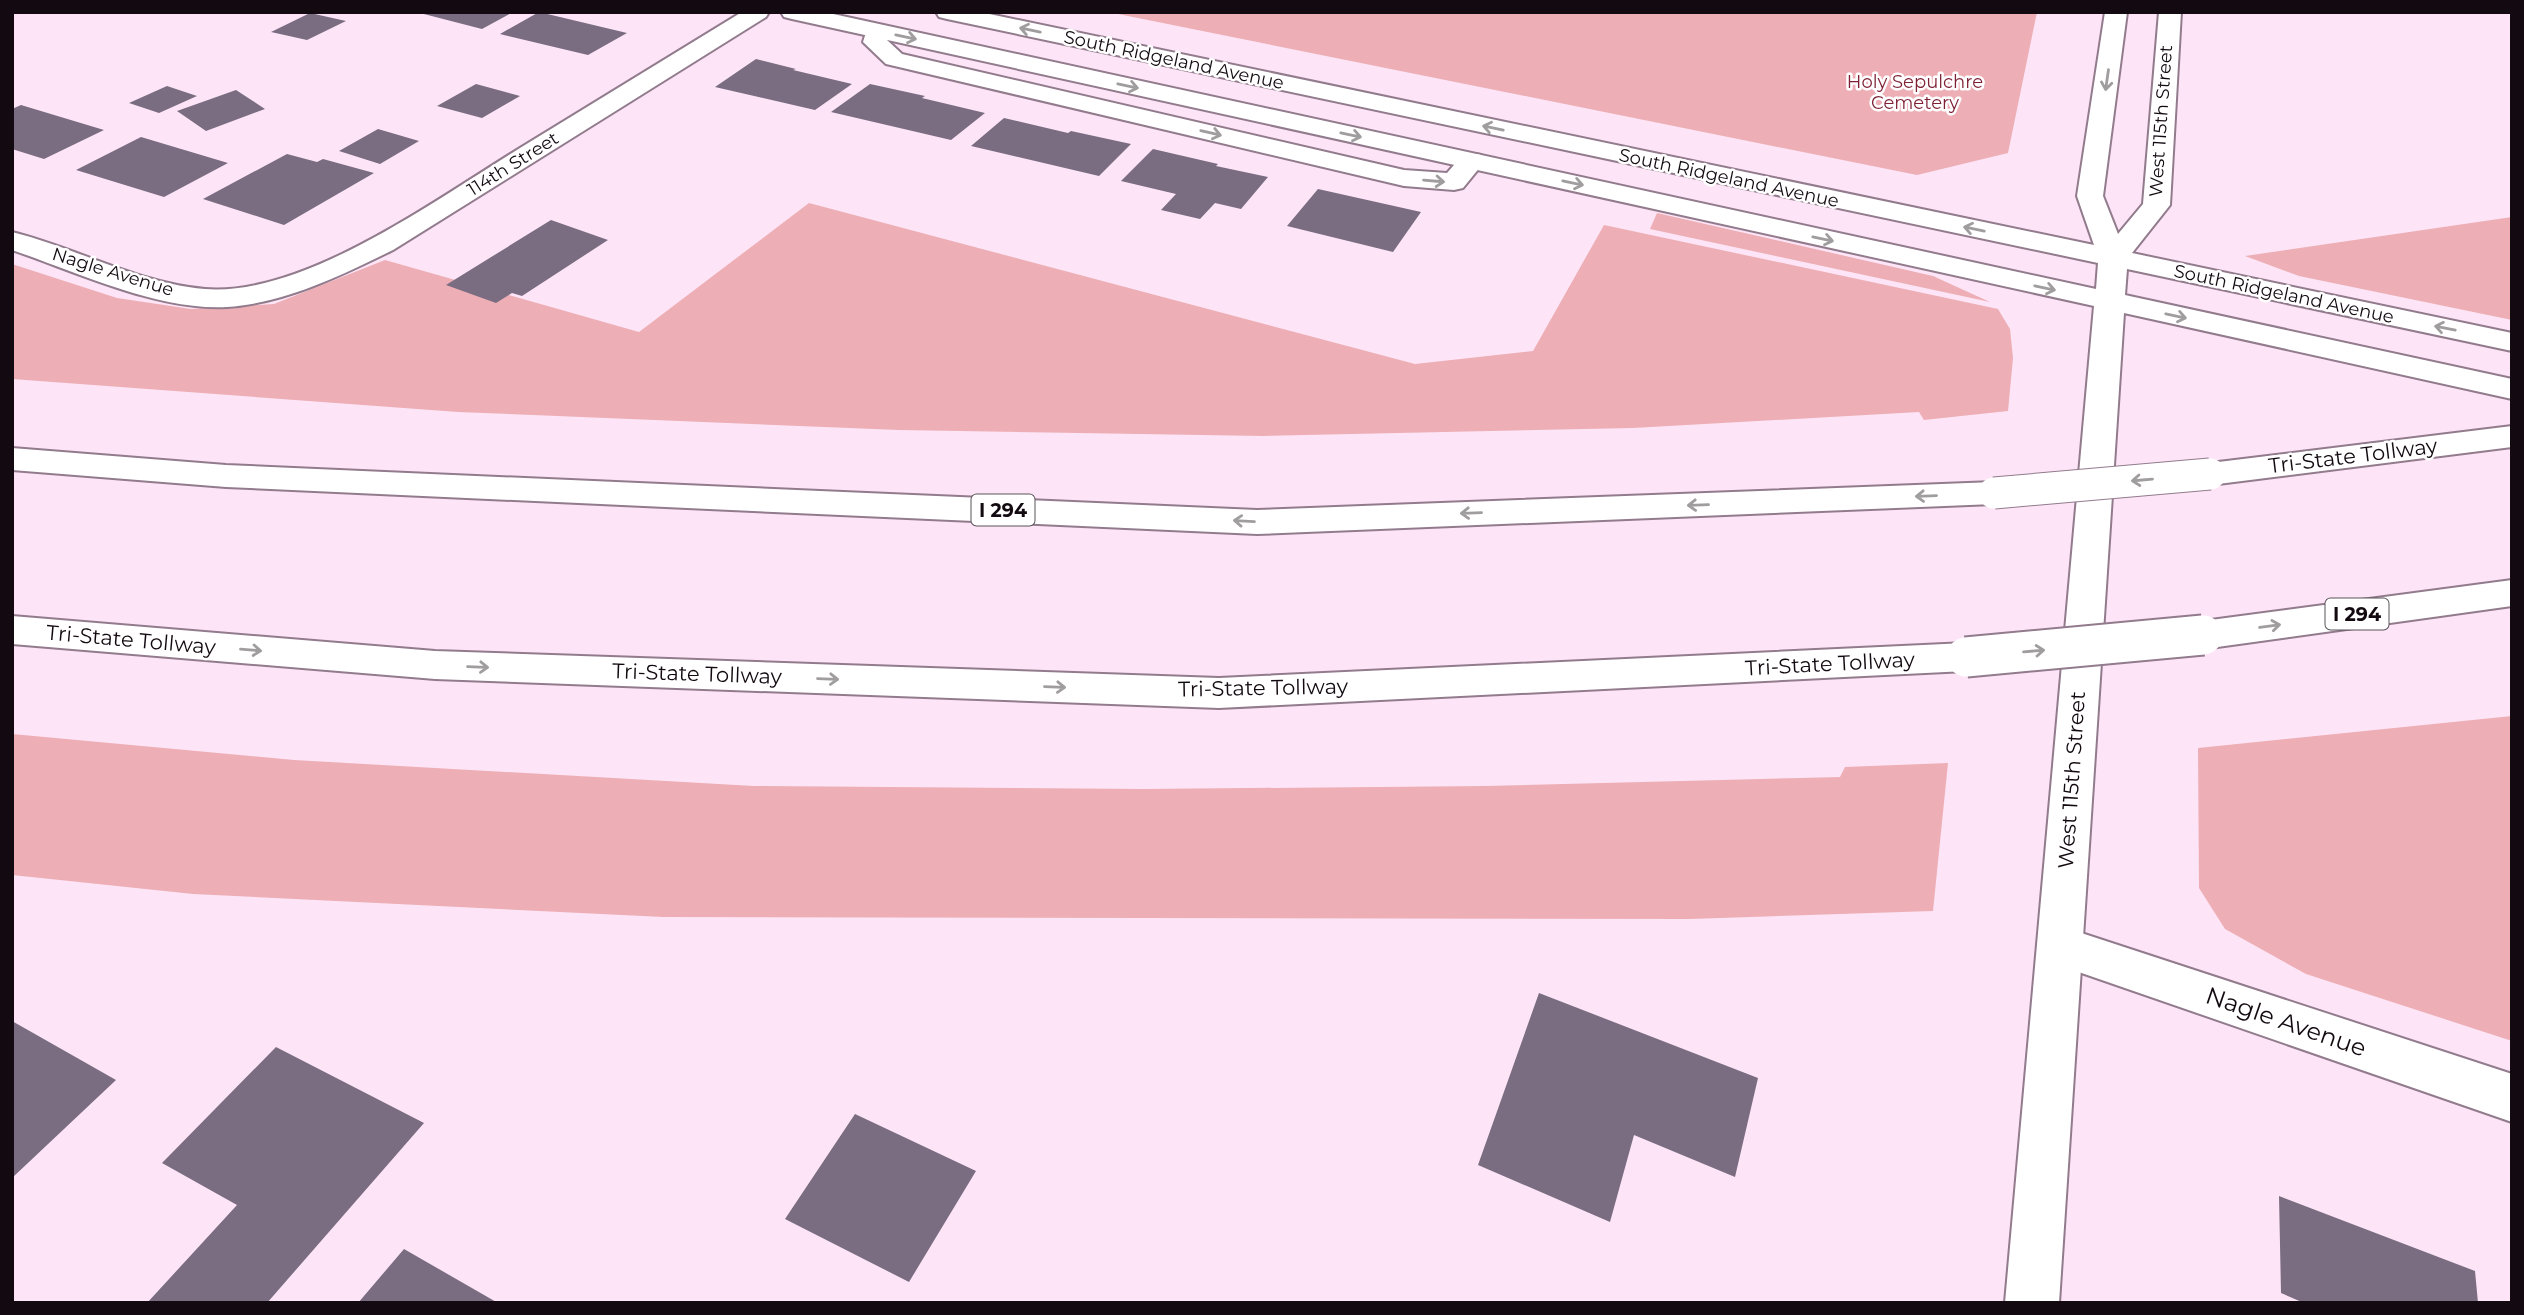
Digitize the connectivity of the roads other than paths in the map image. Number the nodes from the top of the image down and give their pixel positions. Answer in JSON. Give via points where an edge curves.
{"nodes":[{"id":1,"x":758,"y":12,"type":"edge"},
{"id":2,"x":792,"y":12,"type":"edge"},
{"id":3,"x":947,"y":12,"type":"edge"},
{"id":4,"x":2116,"y":12,"type":"edge"},
{"id":5,"x":2169,"y":12,"type":"edge"},
{"id":6,"x":12,"y":240,"type":"edge"},
{"id":7,"x":2113,"y":258,"type":"junction"},
{"id":8,"x":257,"y":293,"type":"joint"},
{"id":9,"x":2109,"y":302,"type":"junction"},
{"id":10,"x":2512,"y":342,"type":"edge"},
{"id":11,"x":2512,"y":388,"type":"edge"},
{"id":12,"x":2512,"y":436,"type":"edge"},
{"id":13,"x":12,"y":459,"type":"edge"},
{"id":14,"x":2512,"y":593,"type":"edge"},
{"id":15,"x":12,"y":630,"type":"edge"},
{"id":16,"x":2060,"y":946,"type":"junction"},
{"id":17,"x":2512,"y":1097,"type":"edge"},
{"id":18,"x":2032,"y":1303,"type":"edge"}],
"edges":[{"from":1,"to":8,"type":"main road","name":"114th Street","via":[[383,244],[324,274]]},
{"from":2,"to":9,"type":"main road","name":"South Ridgeland Avenue","one_way":true,"via":[[876,31],[876,42],[894,59],[1404,178],[1454,182],[1472,161]]},
{"from":7,"to":3,"type":"main road","name":"South Ridgeland Avenue","one_way":true},
{"from":4,"to":7,"type":"main road","name":"West 115th Street","one_way":true,"via":[[2090,196]]},
{"from":5,"to":7,"type":"main road","name":"West 115th Street","via":[[2156,205]]},
{"from":6,"to":8,"type":"main road","name":"Nagle Avenue","via":[[161,290],[208,298]]},
{"from":7,"to":9,"type":"main road","name":"West 115th Street"},
{"from":10,"to":7,"type":"main road","name":"South Ridgeland Avenue","one_way":true},
{"from":9,"to":11,"type":"main road","name":"South Ridgeland Avenue","one_way":true},
{"from":9,"to":16,"type":"main road","name":"West 115th Street"},
{"from":12,"to":13,"type":"main road","name":"Tri-State Tollway","number":"I 294","one_way":true,"bridge":true,"via":[[2210,474],[1994,493],[1257,522],[226,476]]},
{"from":15,"to":14,"type":"main road","name":"Tri-State Tollway","number":"I 294","one_way":true,"bridge":true,"via":[[435,665],[1219,693],[1966,657],[2203,635]]},
{"from":16,"to":17,"type":"main road","name":"Nagle Avenue"},
{"from":16,"to":18,"type":"main road","name":"West 115th Street"}]}
